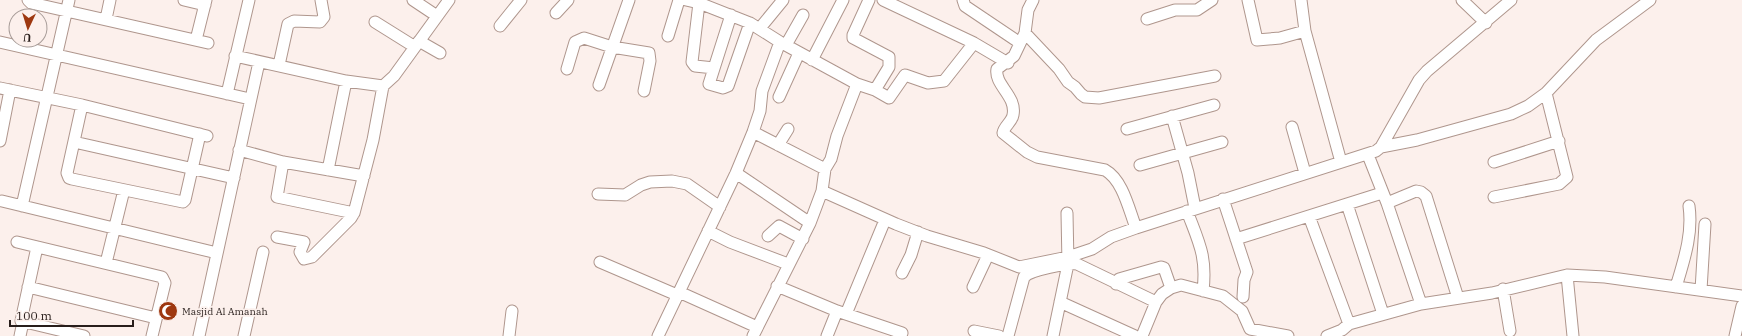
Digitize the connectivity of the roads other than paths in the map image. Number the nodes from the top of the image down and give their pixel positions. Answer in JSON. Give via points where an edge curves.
{"nodes":[{"id":1,"x":28,"y":0,"type":"edge"},
{"id":2,"x":110,"y":0,"type":"edge"},
{"id":3,"x":184,"y":0,"type":"edge"},
{"id":4,"x":249,"y":0,"type":"edge"},
{"id":5,"x":322,"y":0,"type":"edge"},
{"id":6,"x":413,"y":0,"type":"edge"},
{"id":7,"x":450,"y":0,"type":"edge"},
{"id":8,"x":521,"y":0,"type":"edge"},
{"id":9,"x":568,"y":0,"type":"edge"},
{"id":10,"x":629,"y":0,"type":"edge"},
{"id":11,"x":679,"y":0,"type":"edge"},
{"id":12,"x":686,"y":0,"type":"edge"},
{"id":13,"x":784,"y":0,"type":"edge"},
{"id":14,"x":844,"y":0,"type":"edge"},
{"id":15,"x":869,"y":0,"type":"edge"},
{"id":16,"x":883,"y":0,"type":"edge"},
{"id":17,"x":963,"y":0,"type":"edge"},
{"id":18,"x":1033,"y":0,"type":"edge"},
{"id":19,"x":1212,"y":0,"type":"edge"},
{"id":20,"x":1248,"y":0,"type":"edge"},
{"id":21,"x":1301,"y":0,"type":"edge"},
{"id":22,"x":1462,"y":0,"type":"edge"},
{"id":23,"x":1511,"y":0,"type":"edge"},
{"id":24,"x":1650,"y":0,"type":"edge"},
{"id":25,"x":205,"y":2,"type":"edge"},
{"id":26,"x":699,"y":3,"type":"junction"},
{"id":27,"x":68,"y":5,"type":"edge"},
{"id":28,"x":556,"y":13,"type":"dead end"},
{"id":29,"x":732,"y":15,"type":"junction"},
{"id":30,"x":803,"y":15,"type":"dead end"},
{"id":31,"x":437,"y":16,"type":"junction"},
{"id":32,"x":106,"y":19,"type":"junction"},
{"id":33,"x":1147,"y":19,"type":"dead end"},
{"id":34,"x":375,"y":22,"type":"dead end"},
{"id":35,"x":1486,"y":23,"type":"junction"},
{"id":36,"x":500,"y":26,"type":"dead end"},
{"id":37,"x":755,"y":26,"type":"junction"},
{"id":38,"x":1305,"y":31,"type":"junction"},
{"id":39,"x":668,"y":36,"type":"dead end"},
{"id":40,"x":1023,"y":38,"type":"junction"},
{"id":41,"x":196,"y":40,"type":"junction"},
{"id":42,"x":0,"y":42,"type":"edge"},
{"id":43,"x":208,"y":43,"type":"dead end"},
{"id":44,"x":417,"y":44,"type":"junction"},
{"id":45,"x":783,"y":44,"type":"junction"},
{"id":46,"x":974,"y":44,"type":"junction"},
{"id":47,"x":612,"y":47,"type":"junction"},
{"id":48,"x":440,"y":53,"type":"dead end"},
{"id":49,"x":799,"y":53,"type":"junction"},
{"id":50,"x":57,"y":55,"type":"junction"},
{"id":51,"x":235,"y":56,"type":"junction"},
{"id":52,"x":812,"y":60,"type":"junction"},
{"id":53,"x":259,"y":62,"type":"junction"},
{"id":54,"x":1008,"y":63,"type":"junction"},
{"id":55,"x":279,"y":65,"type":"junction"},
{"id":56,"x":714,"y":68,"type":"junction"},
{"id":57,"x":567,"y":69,"type":"dead end"},
{"id":58,"x":1215,"y":76,"type":"dead end"},
{"id":59,"x":346,"y":81,"type":"junction"},
{"id":60,"x":857,"y":84,"type":"junction"},
{"id":61,"x":599,"y":85,"type":"dead end"},
{"id":62,"x":383,"y":86,"type":"junction"},
{"id":63,"x":5,"y":89,"type":"edge"},
{"id":64,"x":875,"y":90,"type":"junction"},
{"id":65,"x":644,"y":91,"type":"dead end"},
{"id":66,"x":1546,"y":93,"type":"junction"},
{"id":67,"x":227,"y":94,"type":"junction"},
{"id":68,"x":47,"y":97,"type":"junction"},
{"id":69,"x":779,"y":97,"type":"dead end"},
{"id":70,"x":250,"y":99,"type":"junction"},
{"id":71,"x":82,"y":105,"type":"junction"},
{"id":72,"x":1214,"y":105,"type":"dead end"},
{"id":73,"x":1172,"y":116,"type":"junction"},
{"id":74,"x":1292,"y":127,"type":"dead end"},
{"id":75,"x":788,"y":129,"type":"dead end"},
{"id":76,"x":1127,"y":129,"type":"dead end"},
{"id":77,"x":753,"y":132,"type":"junction"},
{"id":78,"x":0,"y":141,"type":"edge"},
{"id":79,"x":1559,"y":141,"type":"junction"},
{"id":80,"x":74,"y":142,"type":"junction"},
{"id":81,"x":1222,"y":142,"type":"dead end"},
{"id":82,"x":778,"y":146,"type":"junction"},
{"id":83,"x":1381,"y":147,"type":"junction"},
{"id":84,"x":239,"y":150,"type":"junction"},
{"id":85,"x":1182,"y":153,"type":"junction"},
{"id":86,"x":1368,"y":155,"type":"junction"},
{"id":87,"x":283,"y":162,"type":"junction"},
{"id":88,"x":1340,"y":162,"type":"junction"},
{"id":89,"x":1494,"y":162,"type":"dead end"},
{"id":90,"x":1140,"y":165,"type":"dead end"},
{"id":91,"x":192,"y":168,"type":"junction"},
{"id":92,"x":825,"y":169,"type":"junction"},
{"id":93,"x":328,"y":170,"type":"junction"},
{"id":94,"x":736,"y":173,"type":"junction"},
{"id":95,"x":1305,"y":173,"type":"junction"},
{"id":96,"x":364,"y":176,"type":"junction"},
{"id":97,"x":234,"y":178,"type":"junction"},
{"id":98,"x":124,"y":190,"type":"junction"},
{"id":99,"x":822,"y":191,"type":"junction"},
{"id":100,"x":598,"y":194,"type":"dead end"},
{"id":101,"x":1494,"y":197,"type":"dead end"},
{"id":102,"x":1385,"y":198,"type":"junction"},
{"id":103,"x":1223,"y":199,"type":"junction"},
{"id":104,"x":2,"y":201,"type":"dead end"},
{"id":105,"x":1347,"y":204,"type":"junction"},
{"id":106,"x":22,"y":206,"type":"junction"},
{"id":107,"x":1689,"y":206,"type":"dead end"},
{"id":108,"x":720,"y":207,"type":"junction"},
{"id":109,"x":1191,"y":210,"type":"junction"},
{"id":110,"x":354,"y":213,"type":"junction"},
{"id":111,"x":1067,"y":214,"type":"dead end"},
{"id":112,"x":1309,"y":216,"type":"junction"},
{"id":113,"x":886,"y":220,"type":"junction"},
{"id":114,"x":810,"y":223,"type":"junction"},
{"id":115,"x":1705,"y":224,"type":"dead end"},
{"id":116,"x":115,"y":227,"type":"junction"},
{"id":117,"x":1136,"y":228,"type":"junction"},
{"id":118,"x":708,"y":231,"type":"junction"},
{"id":119,"x":918,"y":232,"type":"junction"},
{"id":120,"x":768,"y":236,"type":"dead end"},
{"id":121,"x":277,"y":237,"type":"dead end"},
{"id":122,"x":803,"y":239,"type":"junction"},
{"id":123,"x":1236,"y":239,"type":"junction"},
{"id":124,"x":17,"y":242,"type":"dead end"},
{"id":125,"x":304,"y":242,"type":"junction"},
{"id":126,"x":37,"y":247,"type":"junction"},
{"id":127,"x":322,"y":247,"type":"junction"},
{"id":128,"x":263,"y":252,"type":"dead end"},
{"id":129,"x":217,"y":253,"type":"junction"},
{"id":130,"x":988,"y":255,"type":"junction"},
{"id":131,"x":1068,"y":261,"type":"junction"},
{"id":132,"x":600,"y":262,"type":"dead end"},
{"id":133,"x":106,"y":263,"type":"junction"},
{"id":134,"x":788,"y":264,"type":"junction"},
{"id":135,"x":1019,"y":267,"type":"junction"},
{"id":136,"x":902,"y":273,"type":"dead end"},
{"id":137,"x":1567,"y":275,"type":"junction"},
{"id":138,"x":1116,"y":284,"type":"junction"},
{"id":139,"x":777,"y":286,"type":"junction"},
{"id":140,"x":28,"y":287,"type":"junction"},
{"id":141,"x":972,"y":287,"type":"dead end"},
{"id":142,"x":1676,"y":287,"type":"junction"},
{"id":143,"x":1171,"y":288,"type":"junction"},
{"id":144,"x":1503,"y":289,"type":"junction"},
{"id":145,"x":1701,"y":290,"type":"junction"},
{"id":146,"x":1203,"y":291,"type":"junction"},
{"id":147,"x":678,"y":294,"type":"junction"},
{"id":148,"x":1742,"y":296,"type":"edge"},
{"id":149,"x":1243,"y":297,"type":"dead end"},
{"id":150,"x":1458,"y":298,"type":"junction"},
{"id":151,"x":1060,"y":302,"type":"junction"},
{"id":152,"x":1156,"y":302,"type":"junction"},
{"id":153,"x":1421,"y":304,"type":"junction"},
{"id":154,"x":1742,"y":306,"type":"edge"},
{"id":155,"x":512,"y":311,"type":"dead end"},
{"id":156,"x":841,"y":312,"type":"junction"},
{"id":157,"x":1383,"y":314,"type":"junction"},
{"id":158,"x":156,"y":318,"type":"junction"},
{"id":159,"x":23,"y":322,"type":"junction"},
{"id":160,"x":1347,"y":330,"type":"edge"},
{"id":161,"x":974,"y":331,"type":"dead end"},
{"id":162,"x":1510,"y":331,"type":"dead end"},
{"id":163,"x":755,"y":332,"type":"edge"},
{"id":164,"x":902,"y":333,"type":"dead end"},
{"id":165,"x":20,"y":336,"type":"edge"},
{"id":166,"x":84,"y":336,"type":"edge"},
{"id":167,"x":152,"y":336,"type":"edge"},
{"id":168,"x":199,"y":336,"type":"edge"},
{"id":169,"x":244,"y":336,"type":"edge"},
{"id":170,"x":509,"y":336,"type":"edge"},
{"id":171,"x":658,"y":336,"type":"edge"},
{"id":172,"x":827,"y":336,"type":"edge"},
{"id":173,"x":999,"y":336,"type":"edge"},
{"id":174,"x":1003,"y":336,"type":"edge"},
{"id":175,"x":1008,"y":336,"type":"edge"},
{"id":176,"x":1053,"y":336,"type":"edge"},
{"id":177,"x":1135,"y":336,"type":"edge"},
{"id":178,"x":1142,"y":336,"type":"edge"},
{"id":179,"x":1288,"y":336,"type":"edge"},
{"id":180,"x":1327,"y":336,"type":"edge"},
{"id":181,"x":1572,"y":336,"type":"edge"},
{"id":182,"x":1735,"y":336,"type":"edge"}],
"edges":[{"from":1,"to":27,"type":"street","via":[[31,3]]},
{"from":2,"to":32,"type":"street"},
{"from":3,"to":25,"type":"street"},
{"from":4,"to":51,"type":"street"},
{"from":5,"to":55,"type":"street","via":[[324,17],[320,22],[294,21],[288,24]]},
{"from":6,"to":31,"type":"street"},
{"from":7,"to":31,"type":"street"},
{"from":8,"to":36,"type":"street"},
{"from":9,"to":28,"type":"street"},
{"from":10,"to":47,"type":"street"},
{"from":11,"to":39,"type":"street"},
{"from":12,"to":26,"type":"street"},
{"from":13,"to":37,"type":"street"},
{"from":14,"to":52,"type":"street"},
{"from":15,"to":64,"type":"street","via":[[853,38],[889,57],[889,67]]},
{"from":16,"to":46,"type":"street"},
{"from":17,"to":40,"type":"street","via":[[965,6]]},
{"from":18,"to":40,"type":"street","via":[[1028,10]]},
{"from":19,"to":33,"type":"street","via":[[1197,10],[1175,10]]},
{"from":20,"to":38,"type":"street","via":[[1257,40],[1280,38]]},
{"from":21,"to":38,"type":"street"},
{"from":22,"to":35,"type":"street"},
{"from":23,"to":35,"type":"street"},
{"from":24,"to":66,"type":"street","via":[[1596,40]]},
{"from":25,"to":41,"type":"street"},
{"from":26,"to":29,"type":"street"},
{"from":26,"to":56,"type":"street","via":[[692,62],[695,66]]},
{"from":27,"to":32,"type":"street"},
{"from":27,"to":50,"type":"street"},
{"from":29,"to":37,"type":"street"},
{"from":29,"to":56,"type":"street"},
{"from":30,"to":45,"type":"street"},
{"from":31,"to":44,"type":"street"},
{"from":32,"to":41,"type":"street"},
{"from":34,"to":44,"type":"street"},
{"from":35,"to":83,"type":"street","via":[[1419,80]]},
{"from":37,"to":45,"type":"street"},
{"from":37,"to":56,"type":"street","via":[[726,87],[708,83]]},
{"from":38,"to":88,"type":"street"},
{"from":40,"to":54,"type":"street"},
{"from":40,"to":58,"type":"street","via":[[1059,69],[1084,97],[1099,98]]},
{"from":41,"to":43,"type":"street"},
{"from":42,"to":50,"type":"street"},
{"from":44,"to":48,"type":"street"},
{"from":44,"to":62,"type":"street","via":[[394,76]]},
{"from":45,"to":49,"type":"street"},
{"from":45,"to":77,"type":"street","via":[[762,91],[760,111]]},
{"from":46,"to":54,"type":"street"},
{"from":46,"to":64,"type":"street","via":[[944,81],[928,83],[905,75],[890,98]]},
{"from":47,"to":57,"type":"street","via":[[580,39],[575,42]]},
{"from":47,"to":61,"type":"street"},
{"from":47,"to":65,"type":"street","via":[[649,53],[650,61]]},
{"from":49,"to":52,"type":"street"},
{"from":49,"to":69,"type":"street"},
{"from":50,"to":67,"type":"street"},
{"from":50,"to":68,"type":"street"},
{"from":51,"to":53,"type":"street"},
{"from":51,"to":67,"type":"street"},
{"from":52,"to":60,"type":"street"},
{"from":53,"to":55,"type":"street"},
{"from":53,"to":70,"type":"street"},
{"from":54,"to":117,"type":"street","via":[[999,67],[996,74],[1014,108],[1013,116],[1003,134],[1037,157],[1111,173],[1123,193]]},
{"from":55,"to":59,"type":"street"},
{"from":59,"to":62,"type":"street"},
{"from":59,"to":93,"type":"street"},
{"from":60,"to":64,"type":"street"},
{"from":60,"to":92,"type":"street","via":[[831,159]]},
{"from":62,"to":96,"type":"street"},
{"from":63,"to":68,"type":"street"},
{"from":63,"to":78,"type":"street"},
{"from":66,"to":79,"type":"street"},
{"from":66,"to":83,"type":"street","via":[[1511,114],[1417,140]]},
{"from":67,"to":70,"type":"street"},
{"from":68,"to":71,"type":"street"},
{"from":68,"to":106,"type":"street"},
{"from":70,"to":84,"type":"street"},
{"from":71,"to":80,"type":"street"},
{"from":71,"to":91,"type":"street","via":[[203,135]]},
{"from":72,"to":73,"type":"street"},
{"from":73,"to":76,"type":"street"},
{"from":73,"to":85,"type":"street"},
{"from":74,"to":95,"type":"street"},
{"from":75,"to":82,"type":"street"},
{"from":77,"to":82,"type":"street"},
{"from":77,"to":94,"type":"street"},
{"from":79,"to":89,"type":"street"},
{"from":79,"to":101,"type":"street","via":[[1567,177],[1564,181]]},
{"from":80,"to":91,"type":"street"},
{"from":80,"to":98,"type":"street","via":[[67,172],[69,178]]},
{"from":81,"to":85,"type":"street"},
{"from":82,"to":92,"type":"street"},
{"from":83,"to":86,"type":"street"},
{"from":84,"to":87,"type":"street"},
{"from":84,"to":97,"type":"street"},
{"from":85,"to":90,"type":"street"},
{"from":85,"to":109,"type":"street"},
{"from":86,"to":88,"type":"street"},
{"from":86,"to":102,"type":"street"},
{"from":87,"to":93,"type":"street"},
{"from":87,"to":110,"type":"street","via":[[277,197]]},
{"from":88,"to":95,"type":"street"},
{"from":91,"to":97,"type":"street"},
{"from":91,"to":98,"type":"street","via":[[183,202]]},
{"from":92,"to":99,"type":"street"},
{"from":93,"to":96,"type":"street"},
{"from":94,"to":108,"type":"street"},
{"from":94,"to":114,"type":"street"},
{"from":95,"to":103,"type":"street"},
{"from":96,"to":110,"type":"street"},
{"from":97,"to":129,"type":"street"},
{"from":98,"to":116,"type":"street"},
{"from":99,"to":113,"type":"street"},
{"from":99,"to":114,"type":"street"},
{"from":100,"to":108,"type":"street","via":[[625,195],[650,182],[672,181],[687,184]]},
{"from":102,"to":105,"type":"street"},
{"from":102,"to":150,"type":"street","via":[[1416,191],[1426,196]]},
{"from":102,"to":153,"type":"street"},
{"from":103,"to":109,"type":"street"},
{"from":103,"to":123,"type":"street"},
{"from":104,"to":106,"type":"street"},
{"from":105,"to":112,"type":"street"},
{"from":105,"to":157,"type":"street"},
{"from":106,"to":116,"type":"street"},
{"from":107,"to":142,"type":"street","via":[[1689,242]]},
{"from":108,"to":118,"type":"street"},
{"from":109,"to":117,"type":"street"},
{"from":109,"to":146,"type":"street","via":[[1204,257]]},
{"from":110,"to":127,"type":"street"},
{"from":111,"to":131,"type":"street"},
{"from":112,"to":123,"type":"street"},
{"from":112,"to":160,"type":"street"},
{"from":113,"to":119,"type":"street"},
{"from":113,"to":156,"type":"street"},
{"from":114,"to":122,"type":"street"},
{"from":115,"to":145,"type":"street"},
{"from":116,"to":129,"type":"street"},
{"from":116,"to":133,"type":"street"},
{"from":117,"to":131,"type":"street"},
{"from":118,"to":134,"type":"street"},
{"from":118,"to":147,"type":"street"},
{"from":119,"to":130,"type":"street"},
{"from":119,"to":136,"type":"street"},
{"from":120,"to":122,"type":"street","via":[[779,226]]},
{"from":121,"to":125,"type":"street"},
{"from":122,"to":134,"type":"street"},
{"from":123,"to":149,"type":"street","via":[[1247,272]]},
{"from":124,"to":126,"type":"street"},
{"from":125,"to":127,"type":"street"},
{"from":125,"to":127,"type":"street","via":[[300,252],[304,259],[312,257]]},
{"from":126,"to":133,"type":"street"},
{"from":126,"to":140,"type":"street"},
{"from":128,"to":169,"type":"street"},
{"from":129,"to":168,"type":"street"},
{"from":130,"to":135,"type":"street"},
{"from":130,"to":141,"type":"street"},
{"from":131,"to":135,"type":"street"},
{"from":131,"to":138,"type":"street"},
{"from":131,"to":151,"type":"street"},
{"from":131,"to":175,"type":"street","via":[[1024,277]]},
{"from":132,"to":147,"type":"street"},
{"from":133,"to":158,"type":"street","via":[[163,278]]},
{"from":134,"to":139,"type":"street"},
{"from":135,"to":174,"type":"street"},
{"from":137,"to":142,"type":"street","via":[[1605,277]]},
{"from":137,"to":144,"type":"street"},
{"from":137,"to":181,"type":"street"},
{"from":138,"to":143,"type":"street","via":[[1119,280],[1161,267],[1164,268]]},
{"from":138,"to":152,"type":"street"},
{"from":139,"to":156,"type":"street"},
{"from":139,"to":163,"type":"street"},
{"from":140,"to":158,"type":"street"},
{"from":140,"to":159,"type":"street","via":[[20,318]]},
{"from":142,"to":145,"type":"street"},
{"from":143,"to":146,"type":"street","via":[[1181,285]]},
{"from":143,"to":152,"type":"street"},
{"from":144,"to":150,"type":"street"},
{"from":144,"to":162,"type":"street"},
{"from":145,"to":148,"type":"street"},
{"from":146,"to":179,"type":"street","via":[[1223,296],[1238,306],[1250,329]]},
{"from":147,"to":163,"type":"street"},
{"from":147,"to":171,"type":"street"},
{"from":150,"to":153,"type":"street"},
{"from":151,"to":176,"type":"street"},
{"from":151,"to":177,"type":"street"},
{"from":152,"to":178,"type":"street"},
{"from":153,"to":157,"type":"street"},
{"from":154,"to":182,"type":"street"},
{"from":155,"to":170,"type":"street"},
{"from":156,"to":164,"type":"street"},
{"from":156,"to":172,"type":"street"},
{"from":157,"to":160,"type":"street"},
{"from":158,"to":167,"type":"street"},
{"from":159,"to":165,"type":"street"},
{"from":159,"to":166,"type":"street"},
{"from":160,"to":180,"type":"street"},
{"from":161,"to":173,"type":"street"}]}
